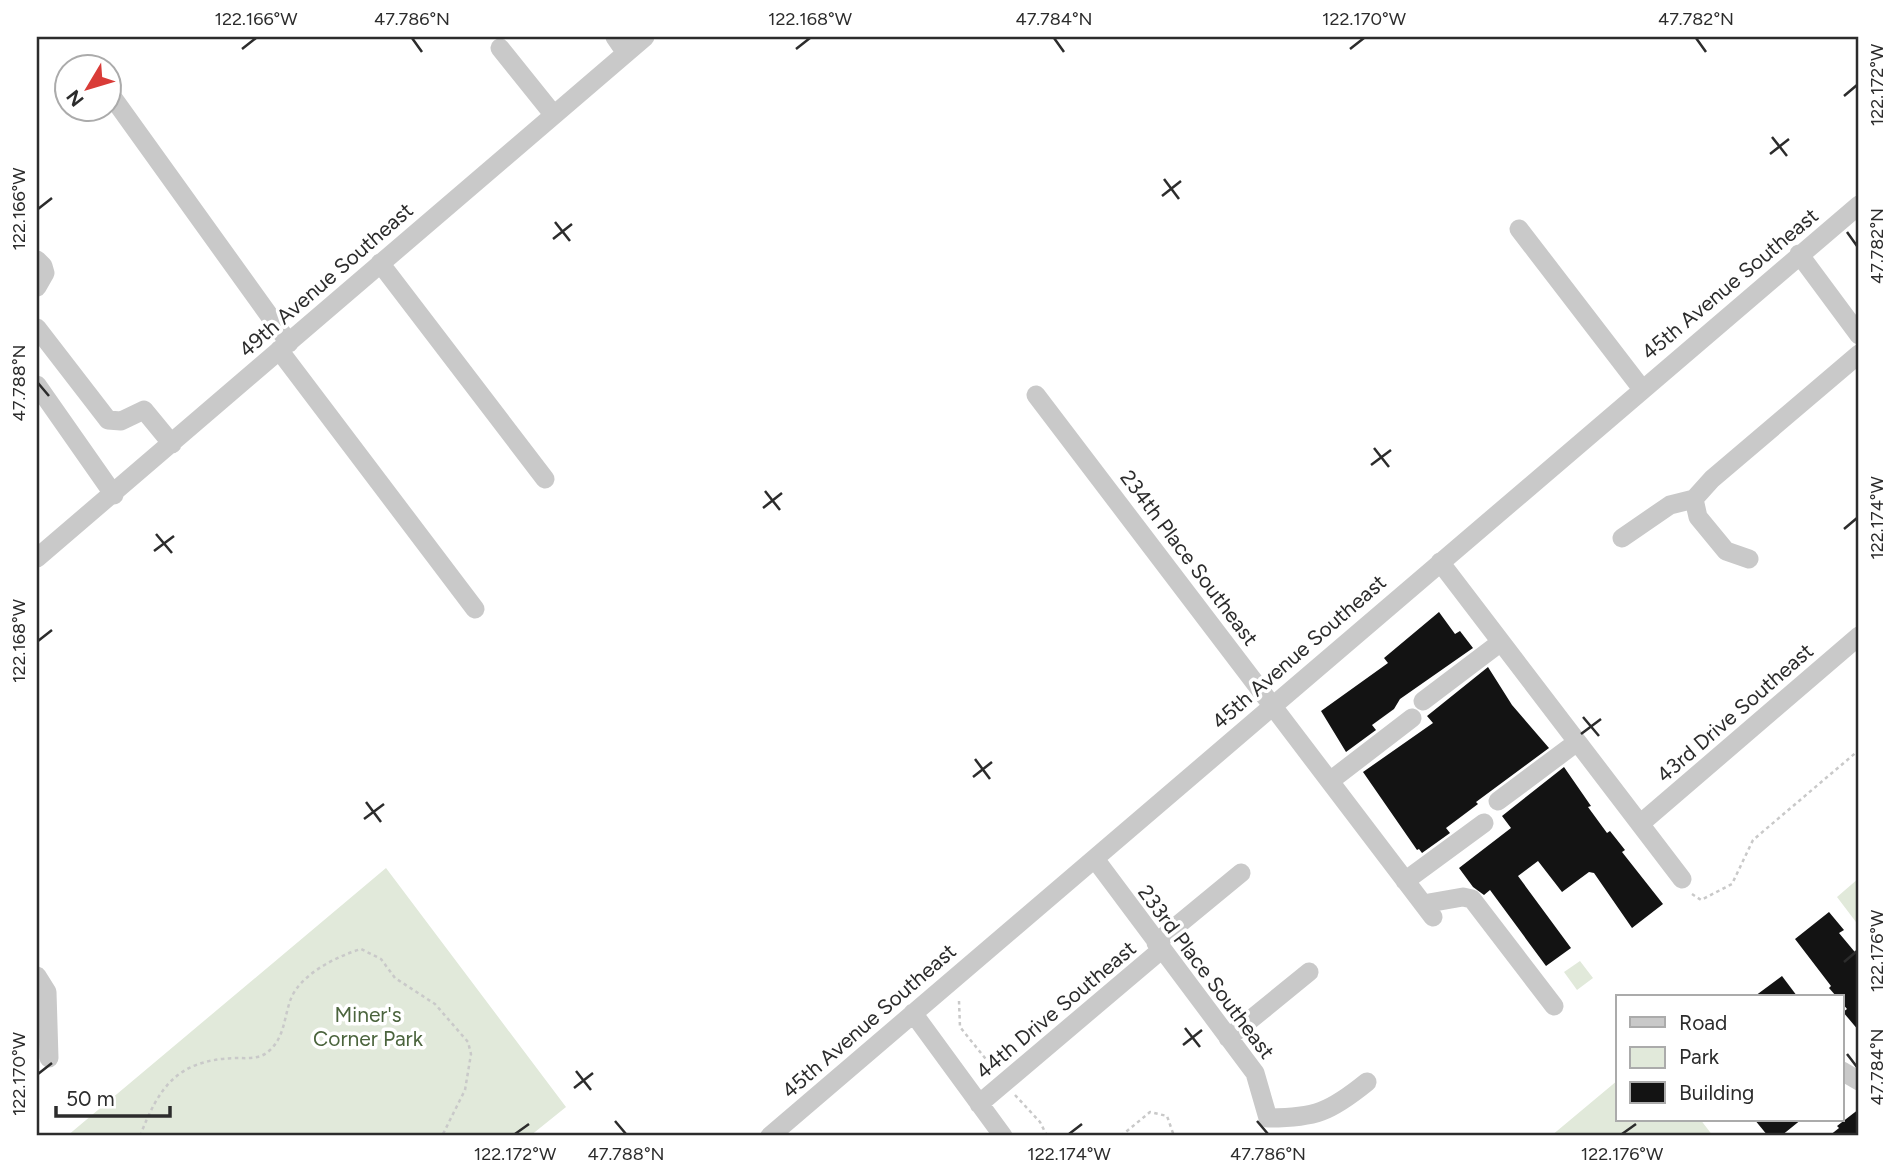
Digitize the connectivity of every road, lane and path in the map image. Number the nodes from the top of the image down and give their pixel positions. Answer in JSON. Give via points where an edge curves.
{"nodes":[{"id":1,"x":645,"y":37,"type":"edge"},
{"id":2,"x":620,"y":45,"type":"edge"},
{"id":3,"x":500,"y":48,"type":"dead end"},
{"id":4,"x":122,"y":111,"type":"edge"},
{"id":5,"x":553,"y":114,"type":"junction"},
{"id":6,"x":1859,"y":205,"type":"edge"},
{"id":7,"x":1519,"y":229,"type":"dead end"},
{"id":8,"x":1800,"y":254,"type":"junction"},
{"id":9,"x":37,"y":260,"type":"edge"},
{"id":10,"x":380,"y":263,"type":"junction"},
{"id":11,"x":37,"y":287,"type":"edge"},
{"id":12,"x":37,"y":328,"type":"edge"},
{"id":13,"x":1859,"y":335,"type":"edge"},
{"id":14,"x":284,"y":346,"type":"junction"},
{"id":15,"x":1859,"y":354,"type":"edge"},
{"id":16,"x":37,"y":385,"type":"edge"},
{"id":17,"x":1642,"y":389,"type":"junction"},
{"id":18,"x":1036,"y":395,"type":"dead end"},
{"id":19,"x":172,"y":444,"type":"junction"},
{"id":20,"x":545,"y":479,"type":"dead end"},
{"id":21,"x":114,"y":495,"type":"junction"},
{"id":22,"x":1694,"y":499,"type":"junction"},
{"id":23,"x":1622,"y":538,"type":"dead end"},
{"id":24,"x":37,"y":558,"type":"edge"},
{"id":25,"x":1748,"y":559,"type":"dead end"},
{"id":26,"x":1440,"y":562,"type":"junction"},
{"id":27,"x":475,"y":609,"type":"dead end"},
{"id":28,"x":1859,"y":636,"type":"edge"},
{"id":29,"x":1502,"y":642,"type":"junction"},
{"id":30,"x":1423,"y":701,"type":"dead end"},
{"id":31,"x":1272,"y":705,"type":"junction"},
{"id":32,"x":1412,"y":719,"type":"dead end"},
{"id":33,"x":1577,"y":742,"type":"junction"},
{"id":34,"x":1859,"y":750,"type":"edge"},
{"id":35,"x":1330,"y":781,"type":"junction"},
{"id":36,"x":1498,"y":801,"type":"dead end"},
{"id":37,"x":1484,"y":823,"type":"dead end"},
{"id":38,"x":1640,"y":824,"type":"junction"},
{"id":39,"x":1095,"y":859,"type":"junction"},
{"id":40,"x":1241,"y":873,"type":"dead end"},
{"id":41,"x":1682,"y":879,"type":"joint"},
{"id":42,"x":1405,"y":881,"type":"junction"},
{"id":43,"x":1159,"y":947,"type":"junction"},
{"id":44,"x":1309,"y":972,"type":"dead end"},
{"id":45,"x":37,"y":976,"type":"edge"},
{"id":46,"x":1554,"y":1006,"type":"dead end"},
{"id":47,"x":913,"y":1013,"type":"junction"},
{"id":48,"x":1228,"y":1038,"type":"junction"},
{"id":49,"x":49,"y":1058,"type":"dead end"},
{"id":50,"x":1843,"y":1073,"type":"edge"},
{"id":51,"x":1859,"y":1081,"type":"edge"},
{"id":52,"x":1367,"y":1082,"type":"dead end"},
{"id":53,"x":979,"y":1104,"type":"junction"},
{"id":54,"x":140,"y":1136,"type":"edge"},
{"id":55,"x":351,"y":1136,"type":"edge"},
{"id":56,"x":371,"y":1136,"type":"edge"},
{"id":57,"x":406,"y":1136,"type":"edge"},
{"id":58,"x":429,"y":1136,"type":"edge"},
{"id":59,"x":442,"y":1136,"type":"edge"},
{"id":60,"x":770,"y":1136,"type":"edge"},
{"id":61,"x":1003,"y":1136,"type":"edge"},
{"id":62,"x":1121,"y":1136,"type":"edge"},
{"id":63,"x":1174,"y":1136,"type":"edge"}],
"edges":[{"from":1,"to":2,"type":"street","name":"49th Avenue Southeast"},
{"from":2,"to":5,"type":"street","name":"49th Avenue Southeast"},
{"from":3,"to":5,"type":"street"},
{"from":4,"to":14,"type":"street"},
{"from":5,"to":10,"type":"street","name":"49th Avenue Southeast"},
{"from":6,"to":8,"type":"street","name":"45th Avenue Southeast"},
{"from":7,"to":17,"type":"street"},
{"from":8,"to":13,"type":"street"},
{"from":8,"to":17,"type":"street","name":"45th Avenue Southeast"},
{"from":9,"to":11,"type":"street","via":[[45,273]]},
{"from":10,"to":14,"type":"street","name":"49th Avenue Southeast"},
{"from":10,"to":20,"type":"street"},
{"from":12,"to":19,"type":"street","via":[[108,420],[121,421],[144,410]]},
{"from":14,"to":19,"type":"street","name":"49th Avenue Southeast"},
{"from":14,"to":27,"type":"street"},
{"from":15,"to":22,"type":"street"},
{"from":16,"to":21,"type":"street"},
{"from":17,"to":26,"type":"street","name":"45th Avenue Southeast"},
{"from":18,"to":31,"type":"street","name":"234th Place Southeast"},
{"from":19,"to":21,"type":"street","name":"49th Avenue Southeast"},
{"from":21,"to":24,"type":"street","name":"49th Avenue Southeast"},
{"from":22,"to":23,"type":"street","via":[[1670,505]]},
{"from":22,"to":25,"type":"street","via":[[1699,517],[1726,551]]},
{"from":26,"to":29,"type":"street"},
{"from":26,"to":31,"type":"street","name":"45th Avenue Southeast"},
{"from":28,"to":38,"type":"street","name":"43rd Drive Southeast"},
{"from":29,"to":30,"type":"street"},
{"from":29,"to":33,"type":"street"},
{"from":31,"to":35,"type":"street","name":"234th Place Southeast"},
{"from":31,"to":39,"type":"street","name":"45th Avenue Southeast"},
{"from":32,"to":35,"type":"street"},
{"from":33,"to":36,"type":"street"},
{"from":33,"to":38,"type":"street"},
{"from":34,"to":41,"type":"path","via":[[1753,840],[1737,877],[1726,889],[1701,900]]},
{"from":35,"to":42,"type":"street","name":"234th Place Southeast"},
{"from":37,"to":42,"type":"street"},
{"from":38,"to":41,"type":"street"},
{"from":39,"to":43,"type":"street","name":"233rd Place Southeast"},
{"from":39,"to":47,"type":"street","name":"45th Avenue Southeast"},
{"from":40,"to":43,"type":"street","name":"44th Drive Southeast"},
{"from":42,"to":46,"type":"street","name":"234th Place Southeast","via":[[1428,910],[1463,897],[1472,899]]},
{"from":43,"to":48,"type":"street","name":"233rd Place Southeast"},
{"from":43,"to":53,"type":"street","name":"44th Drive Southeast"},
{"from":44,"to":48,"type":"street"},
{"from":45,"to":49,"type":"street","via":[[47,992]]},
{"from":47,"to":53,"type":"street"},
{"from":47,"to":60,"type":"street","name":"45th Avenue Southeast"},
{"from":48,"to":52,"type":"street","name":"233rd Place Southeast","via":[[1255,1073],[1268,1118],[1318,1115]]},
{"from":50,"to":51,"type":"street"},
{"from":53,"to":61,"type":"street"},
{"from":54,"to":59,"type":"path","via":[[154,1100],[170,1081],[208,1060],[265,1054],[284,1028],[296,988],[344,955],[361,949],[381,959],[395,978],[435,1004],[468,1042],[471,1055],[465,1090]]},
{"from":55,"to":56,"type":"path"},
{"from":57,"to":58,"type":"path"},
{"from":62,"to":63,"type":"path","via":[[1150,1112],[1167,1116]]}]}
